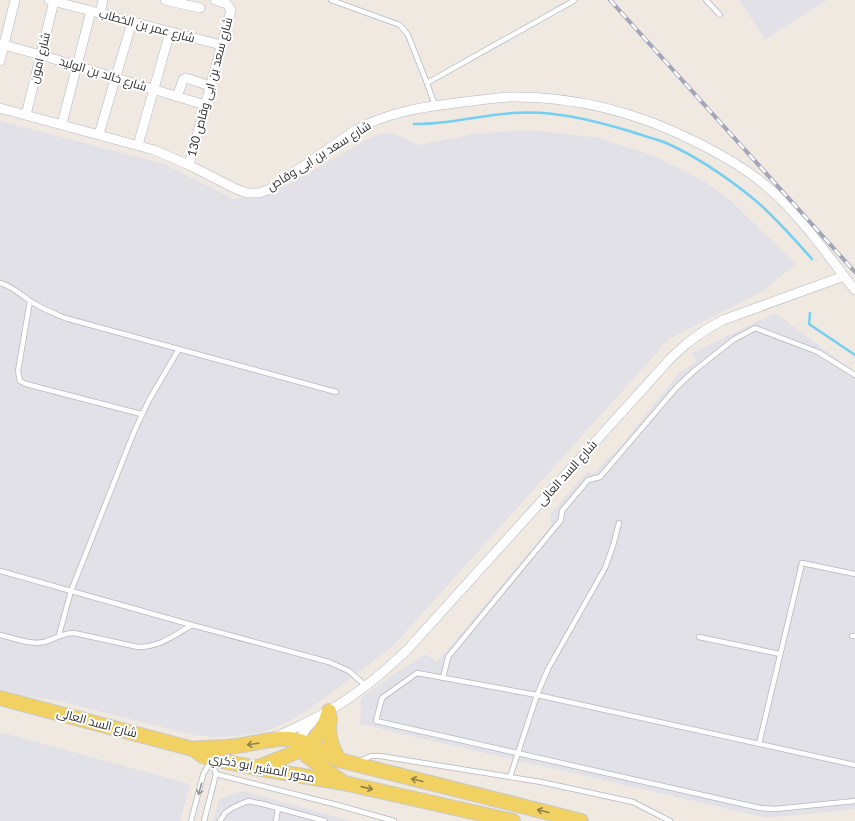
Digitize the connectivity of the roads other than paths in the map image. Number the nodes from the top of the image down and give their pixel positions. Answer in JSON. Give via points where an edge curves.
{"nodes":[{"id":1,"x":15,"y":0,"type":"edge"},
{"id":2,"x":103,"y":0,"type":"edge"},
{"id":3,"x":205,"y":0,"type":"edge"},
{"id":4,"x":214,"y":0,"type":"edge"},
{"id":5,"x":331,"y":0,"type":"edge"},
{"id":6,"x":575,"y":0,"type":"edge"},
{"id":7,"x":706,"y":0,"type":"edge"},
{"id":8,"x":52,"y":1,"type":"edge"},
{"id":9,"x":172,"y":1,"type":"edge"},
{"id":10,"x":96,"y":12,"type":"junction"},
{"id":11,"x":720,"y":14,"type":"dead end"},
{"id":12,"x":132,"y":22,"type":"junction"},
{"id":13,"x":170,"y":32,"type":"junction"},
{"id":14,"x":2,"y":45,"type":"edge"},
{"id":15,"x":221,"y":45,"type":"junction"},
{"id":16,"x":41,"y":55,"type":"junction"},
{"id":17,"x":0,"y":61,"type":"edge"},
{"id":18,"x":77,"y":67,"type":"junction"},
{"id":19,"x":115,"y":79,"type":"junction"},
{"id":20,"x":427,"y":83,"type":"junction"},
{"id":21,"x":210,"y":86,"type":"junction"},
{"id":22,"x":153,"y":90,"type":"junction"},
{"id":23,"x":177,"y":97,"type":"junction"},
{"id":24,"x":205,"y":105,"type":"junction"},
{"id":25,"x":435,"y":106,"type":"junction"},
{"id":26,"x":0,"y":108,"type":"edge"},
{"id":27,"x":26,"y":115,"type":"junction"},
{"id":28,"x":62,"y":124,"type":"junction"},
{"id":29,"x":99,"y":134,"type":"junction"},
{"id":30,"x":138,"y":145,"type":"junction"},
{"id":31,"x":189,"y":165,"type":"junction"},
{"id":32,"x":844,"y":276,"type":"junction"},
{"id":33,"x":0,"y":283,"type":"edge"},
{"id":34,"x":855,"y":290,"type":"edge"},
{"id":35,"x":30,"y":301,"type":"junction"},
{"id":36,"x":179,"y":349,"type":"junction"},
{"id":37,"x":855,"y":375,"type":"edge"},
{"id":38,"x":336,"y":392,"type":"dead end"},
{"id":39,"x":142,"y":414,"type":"junction"},
{"id":40,"x":619,"y":523,"type":"dead end"},
{"id":41,"x":0,"y":571,"type":"edge"},
{"id":42,"x":855,"y":574,"type":"edge"},
{"id":43,"x":70,"y":591,"type":"junction"},
{"id":44,"x":192,"y":625,"type":"junction"},
{"id":45,"x":0,"y":635,"type":"edge"},
{"id":46,"x":59,"y":635,"type":"junction"},
{"id":47,"x":699,"y":637,"type":"dead end"},
{"id":48,"x":780,"y":654,"type":"junction"},
{"id":49,"x":443,"y":678,"type":"junction"},
{"id":50,"x":366,"y":686,"type":"junction"},
{"id":51,"x":537,"y":695,"type":"junction"},
{"id":52,"x":0,"y":698,"type":"edge"},
{"id":53,"x":328,"y":711,"type":"junction"},
{"id":54,"x":270,"y":741,"type":"junction"},
{"id":55,"x":759,"y":744,"type":"junction"},
{"id":56,"x":303,"y":745,"type":"junction"},
{"id":57,"x":194,"y":749,"type":"junction"},
{"id":58,"x":518,"y":753,"type":"junction"},
{"id":59,"x":212,"y":759,"type":"junction"},
{"id":60,"x":339,"y":760,"type":"junction"},
{"id":61,"x":356,"y":765,"type":"junction"},
{"id":62,"x":855,"y":765,"type":"edge"},
{"id":63,"x":256,"y":768,"type":"junction"},
{"id":64,"x":216,"y":774,"type":"junction"},
{"id":65,"x":510,"y":777,"type":"junction"},
{"id":66,"x":344,"y":783,"type":"junction"},
{"id":67,"x":855,"y":800,"type":"edge"},
{"id":68,"x":278,"y":808,"type":"junction"},
{"id":69,"x":191,"y":821,"type":"edge"},
{"id":70,"x":204,"y":821,"type":"edge"},
{"id":71,"x":220,"y":821,"type":"edge"},
{"id":72,"x":276,"y":821,"type":"edge"},
{"id":73,"x":325,"y":821,"type":"edge"},
{"id":74,"x":394,"y":821,"type":"edge"},
{"id":75,"x":513,"y":821,"type":"edge"},
{"id":76,"x":581,"y":821,"type":"edge"},
{"id":77,"x":670,"y":821,"type":"edge"}],
"edges":[{"from":1,"to":14,"type":"street"},
{"from":2,"to":10,"type":"street"},
{"from":3,"to":9,"type":"street","via":[[199,11]]},
{"from":4,"to":15,"type":"street","name":"شارع سعد بن ابى وقاص 130","via":[[228,4],[231,10]]},
{"from":5,"to":20,"type":"lane","via":[[400,26],[408,35]]},
{"from":6,"to":20,"type":"lane"},
{"from":7,"to":11,"type":"lane"},
{"from":8,"to":10,"type":"street","name":"شارع عمر بن الخطاب"},
{"from":8,"to":16,"type":"street","name":"شارع امون"},
{"from":10,"to":12,"type":"street","name":"شارع عمر بن الخطاب"},
{"from":10,"to":18,"type":"street"},
{"from":12,"to":13,"type":"street","name":"شارع عمر بن الخطاب"},
{"from":12,"to":19,"type":"street"},
{"from":13,"to":15,"type":"street","name":"شارع عمر بن الخطاب"},
{"from":13,"to":22,"type":"street"},
{"from":14,"to":16,"type":"street","name":"شارع خالد بن الوليد"},
{"from":14,"to":17,"type":"street"},
{"from":15,"to":21,"type":"street","name":"شارع سعد بن ابى وقاص 130"},
{"from":16,"to":18,"type":"street","name":"شارع خالد بن الوليد"},
{"from":16,"to":27,"type":"street","name":"شارع امون"},
{"from":18,"to":19,"type":"street","name":"شارع خالد بن الوليد"},
{"from":18,"to":28,"type":"street"},
{"from":19,"to":22,"type":"street","name":"شارع خالد بن الوليد"},
{"from":19,"to":29,"type":"street"},
{"from":20,"to":25,"type":"lane"},
{"from":21,"to":23,"type":"street","via":[[186,78]]},
{"from":21,"to":24,"type":"street","name":"شارع سعد بن ابى وقاص 130"},
{"from":22,"to":23,"type":"street","name":"شارع خالد بن الوليد"},
{"from":22,"to":30,"type":"street"},
{"from":23,"to":24,"type":"street","name":"شارع خالد بن الوليد"},
{"from":24,"to":31,"type":"street","name":"شارع سعد بن ابى وقاص 130"},
{"from":25,"to":31,"type":"street","name":"شارع سعد بن ابى وقاص","via":[[367,124],[279,184],[258,192],[236,190]]},
{"from":25,"to":32,"type":"street","name":"شارع سعد بن ابى وقاص","via":[[509,98],[558,99],[606,107],[652,121],[714,151],[764,184],[794,212]]},
{"from":26,"to":27,"type":"street","name":"شارع سعد بن ابى وقاص"},
{"from":27,"to":28,"type":"street","name":"شارع سعد بن ابى وقاص"},
{"from":28,"to":29,"type":"street","name":"شارع سعد بن ابى وقاص"},
{"from":29,"to":30,"type":"street","name":"شارع سعد بن ابى وقاص"},
{"from":30,"to":31,"type":"street","name":"شارع سعد بن ابى وقاص"},
{"from":32,"to":34,"type":"street","name":"شارع سعد بن ابى وقاص"},
{"from":32,"to":50,"type":"street","name":"شارع السد العالى","via":[[723,320],[686,344],[664,364],[407,650]]},
{"from":33,"to":35,"type":"lane","via":[[16,290]]},
{"from":35,"to":36,"type":"lane","via":[[65,318]]},
{"from":35,"to":39,"type":"lane","via":[[18,371],[20,381]]},
{"from":36,"to":38,"type":"lane"},
{"from":36,"to":39,"type":"lane"},
{"from":37,"to":49,"type":"lane","via":[[818,352],[755,328],[733,340],[676,388],[600,477],[588,480],[562,512],[561,520],[448,657]]},
{"from":39,"to":43,"type":"lane"},
{"from":40,"to":51,"type":"lane","via":[[614,546],[605,568],[548,668]]},
{"from":41,"to":43,"type":"lane"},
{"from":42,"to":48,"type":"lane","via":[[802,563]]},
{"from":43,"to":44,"type":"lane"},
{"from":43,"to":46,"type":"lane"},
{"from":44,"to":46,"type":"lane","via":[[158,645],[149,647],[138,647],[74,633]]},
{"from":44,"to":50,"type":"lane","via":[[329,662],[349,671]]},
{"from":45,"to":46,"type":"lane","via":[[35,643]]},
{"from":47,"to":48,"type":"lane"},
{"from":48,"to":55,"type":"lane"},
{"from":49,"to":51,"type":"lane"},
{"from":49,"to":58,"type":"lane","via":[[417,674],[382,698],[376,721]]},
{"from":50,"to":53,"type":"street","name":"شارع السد العالى"},
{"from":51,"to":55,"type":"lane"},
{"from":51,"to":58,"type":"lane"},
{"from":52,"to":57,"type":"main road","name":"شارع السد العالى"},
{"from":53,"to":54,"type":"street","name":"شارع السد العالى"},
{"from":53,"to":56,"type":"main road","via":[[322,730]]},
{"from":53,"to":60,"type":"main road","via":[[332,748]]},
{"from":54,"to":56,"type":"main road","name":"محور المشير ابو ذكري","via":[[286,738]]},
{"from":54,"to":57,"type":"main road","name":"محور المشير ابو ذكري","one_way":true},
{"from":55,"to":62,"type":"lane"},
{"from":56,"to":60,"type":"main road","name":"محور المشير ابو ذكري"},
{"from":56,"to":63,"type":"main road"},
{"from":56,"to":66,"type":"main road","via":[[307,756]]},
{"from":57,"to":59,"type":"main road","name":"محور المشير ابو ذكري"},
{"from":58,"to":65,"type":"lane"},
{"from":58,"to":67,"type":"lane","via":[[766,809]]},
{"from":59,"to":63,"type":"main road","name":"محور المشير ابو ذكري"},
{"from":59,"to":64,"type":"lane"},
{"from":59,"to":69,"type":"lane","one_way":true,"via":[[204,775]]},
{"from":60,"to":61,"type":"main road","name":"محور المشير ابو ذكري"},
{"from":61,"to":65,"type":"lane","via":[[367,757],[380,756]]},
{"from":76,"to":61,"type":"main road","name":"محور المشير ابو ذكري","one_way":true},
{"from":63,"to":66,"type":"main road","name":"محور المشير ابو ذكري"},
{"from":64,"to":70,"type":"lane"},
{"from":64,"to":74,"type":"lane"},
{"from":65,"to":77,"type":"lane","via":[[633,802]]},
{"from":66,"to":75,"type":"main road","name":"محور المشير ابو ذكري","one_way":true},
{"from":68,"to":71,"type":"lane","via":[[248,802],[232,808]]},
{"from":68,"to":72,"type":"lane"},
{"from":68,"to":73,"type":"lane"}]}
